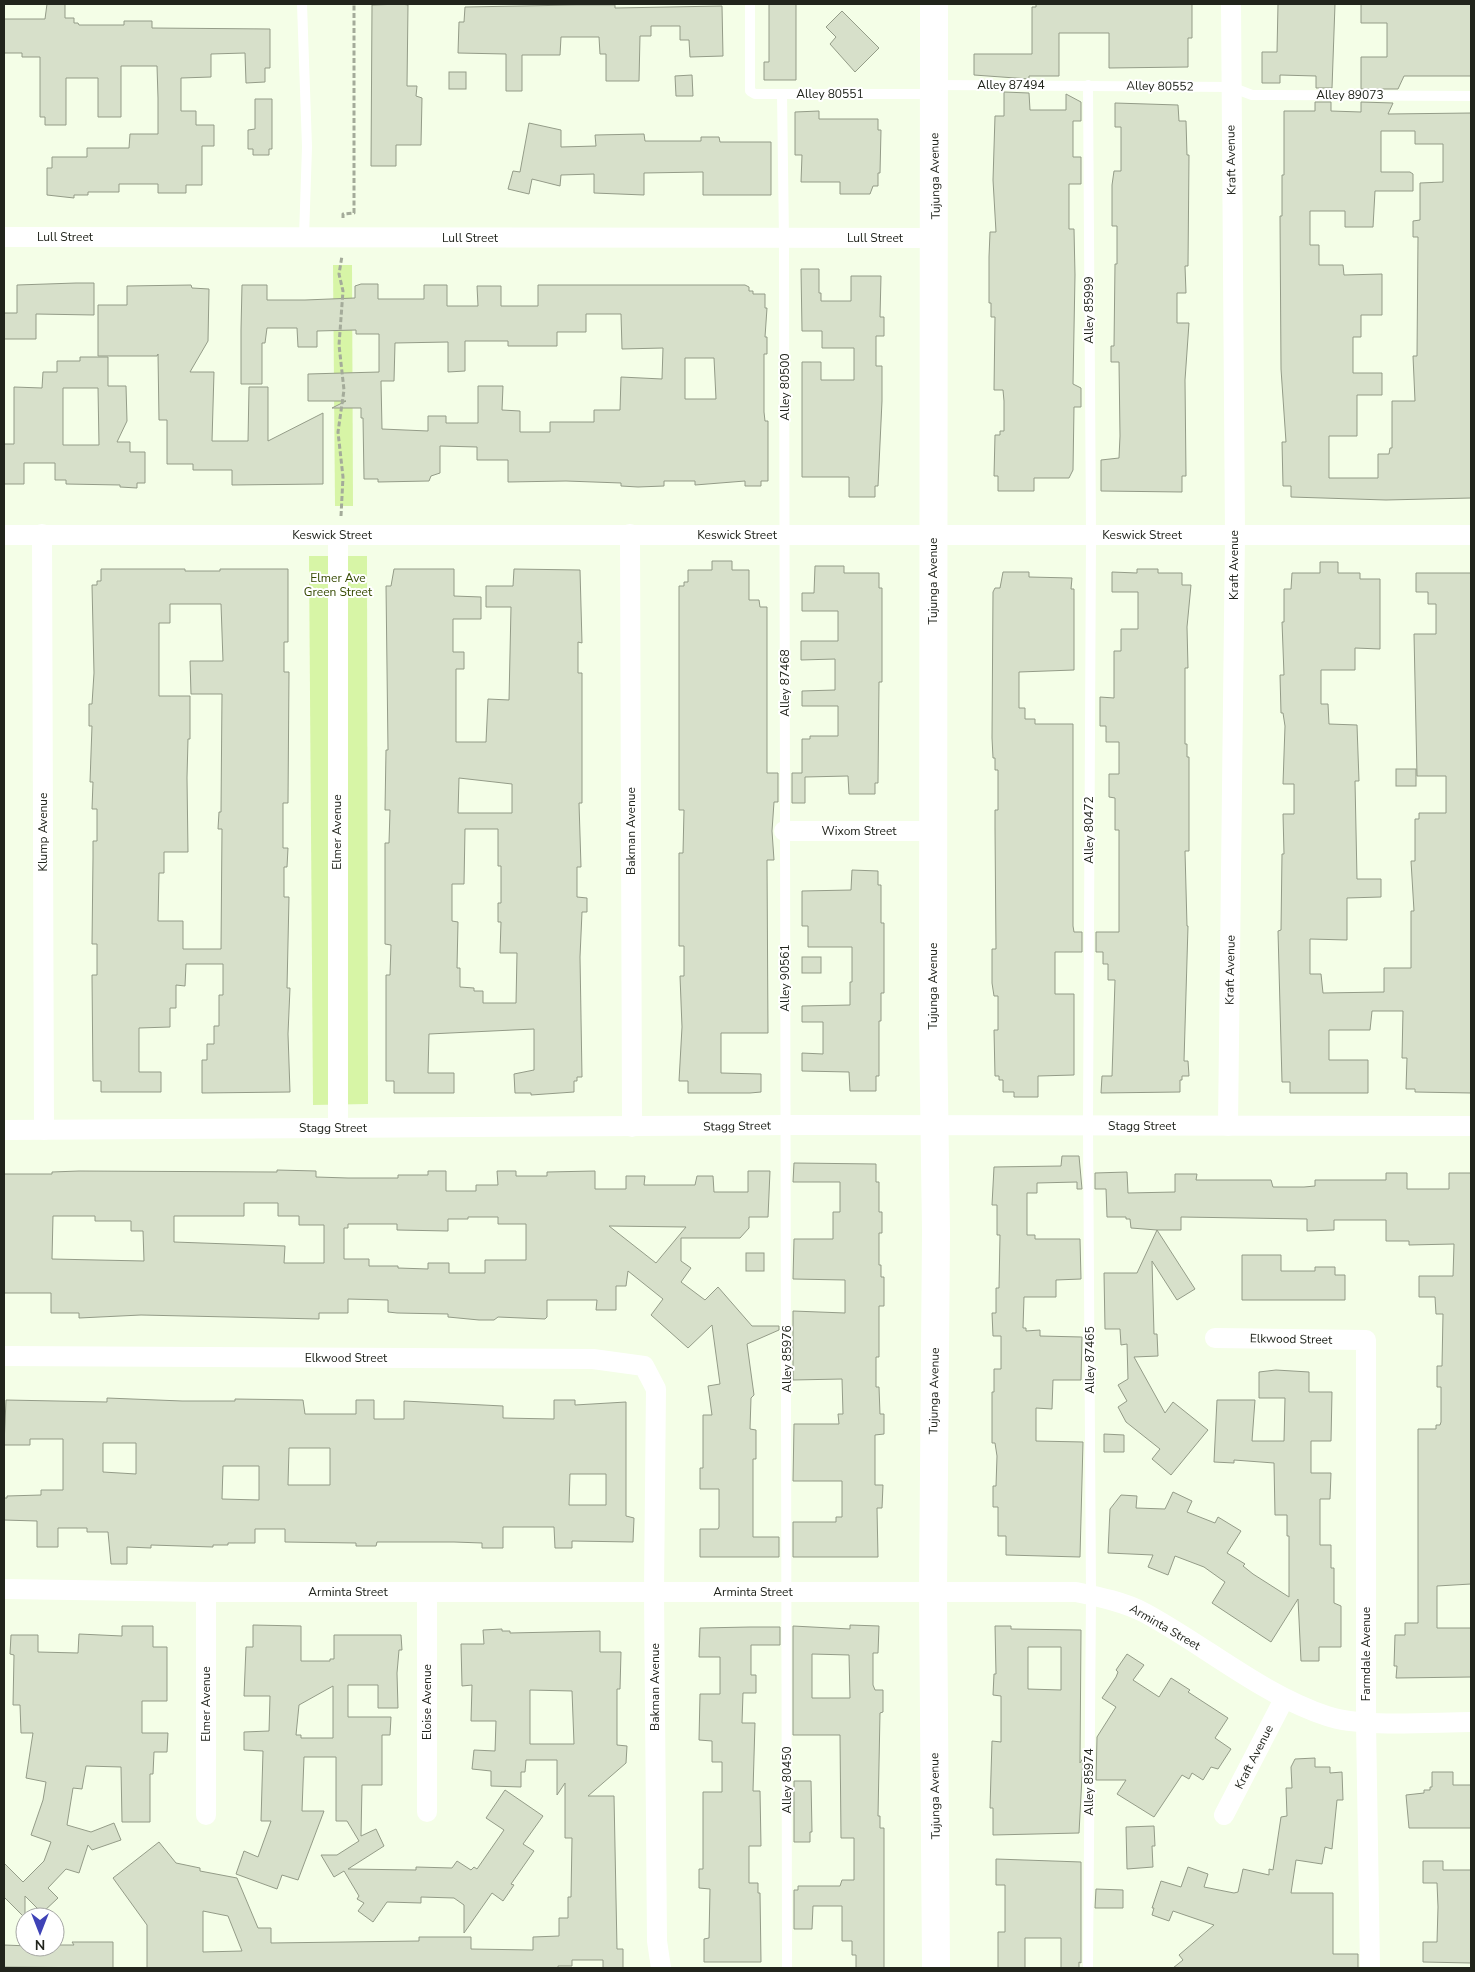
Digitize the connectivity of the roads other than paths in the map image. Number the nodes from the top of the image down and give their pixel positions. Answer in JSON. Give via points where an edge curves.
{"nodes":[{"id":1,"x":302,"y":4,"type":"edge"},
{"id":2,"x":750,"y":4,"type":"edge"},
{"id":3,"x":934,"y":4,"type":"edge"},
{"id":4,"x":1231,"y":4,"type":"edge"},
{"id":5,"x":1088,"y":85,"type":"junction"},
{"id":6,"x":1231,"y":87,"type":"junction"},
{"id":7,"x":933,"y":89,"type":"junction"},
{"id":8,"x":782,"y":94,"type":"junction"},
{"id":9,"x":1471,"y":96,"type":"edge"},
{"id":10,"x":4,"y":237,"type":"edge"},
{"id":11,"x":304,"y":237,"type":"junction"},
{"id":12,"x":936,"y":238,"type":"junction"},
{"id":13,"x":784,"y":239,"type":"junction"},
{"id":14,"x":42,"y":534,"type":"junction"},
{"id":15,"x":630,"y":534,"type":"junction"},
{"id":16,"x":4,"y":535,"type":"edge"},
{"id":17,"x":338,"y":535,"type":"junction"},
{"id":18,"x":785,"y":535,"type":"junction"},
{"id":19,"x":933,"y":535,"type":"junction"},
{"id":20,"x":1091,"y":535,"type":"junction"},
{"id":21,"x":1235,"y":535,"type":"junction"},
{"id":22,"x":1471,"y":535,"type":"edge"},
{"id":23,"x":784,"y":831,"type":"junction"},
{"id":24,"x":933,"y":831,"type":"junction"},
{"id":25,"x":786,"y":1125,"type":"junction"},
{"id":26,"x":936,"y":1126,"type":"junction"},
{"id":27,"x":1088,"y":1126,"type":"junction"},
{"id":28,"x":1228,"y":1126,"type":"junction"},
{"id":29,"x":1471,"y":1126,"type":"edge"},
{"id":30,"x":632,"y":1127,"type":"junction"},
{"id":31,"x":338,"y":1128,"type":"junction"},
{"id":32,"x":4,"y":1130,"type":"edge"},
{"id":33,"x":44,"y":1130,"type":"junction"},
{"id":34,"x":1215,"y":1338,"type":"dead end"},
{"id":35,"x":1366,"y":1340,"type":"joint"},
{"id":36,"x":4,"y":1356,"type":"edge"},
{"id":37,"x":656,"y":1406,"type":"joint"},
{"id":38,"x":4,"y":1589,"type":"edge"},
{"id":39,"x":206,"y":1592,"type":"junction"},
{"id":40,"x":427,"y":1592,"type":"junction"},
{"id":41,"x":654,"y":1592,"type":"junction"},
{"id":42,"x":787,"y":1592,"type":"junction"},
{"id":43,"x":933,"y":1592,"type":"junction"},
{"id":44,"x":1091,"y":1595,"type":"junction"},
{"id":45,"x":1284,"y":1699,"type":"junction"},
{"id":46,"x":1366,"y":1722,"type":"junction"},
{"id":47,"x":1471,"y":1722,"type":"edge"},
{"id":48,"x":427,"y":1812,"type":"dead end"},
{"id":49,"x":206,"y":1815,"type":"dead end"},
{"id":50,"x":1224,"y":1815,"type":"dead end"},
{"id":51,"x":661,"y":1968,"type":"edge"},
{"id":52,"x":787,"y":1968,"type":"edge"},
{"id":53,"x":936,"y":1968,"type":"edge"},
{"id":54,"x":1088,"y":1968,"type":"edge"},
{"id":55,"x":1370,"y":1968,"type":"edge"}],
"edges":[{"from":1,"to":11,"type":"lane","via":[[307,147]]},
{"from":2,"to":8,"type":"lane","via":[[750,90],[754,94]]},
{"from":3,"to":7,"type":"street","name":"Tujunga Avenue"},
{"from":4,"to":6,"type":"street","name":"Kraft Avenue"},
{"from":5,"to":6,"type":"lane","name":"Alley 80552"},
{"from":5,"to":7,"type":"lane","name":"Alley 87494"},
{"from":5,"to":20,"type":"lane","name":"Alley 85999"},
{"from":6,"to":9,"type":"lane","name":"Alley 89073","via":[[1252,95]]},
{"from":6,"to":21,"type":"street","name":"Kraft Avenue"},
{"from":7,"to":8,"type":"lane","name":"Alley 80551"},
{"from":7,"to":12,"type":"street","name":"Tujunga Avenue"},
{"from":8,"to":13,"type":"lane","name":"Alley 80551"},
{"from":10,"to":11,"type":"street","name":"Lull Street"},
{"from":11,"to":13,"type":"street","name":"Lull Street"},
{"from":12,"to":13,"type":"street","name":"Lull Street"},
{"from":12,"to":19,"type":"street","name":"Tujunga Avenue"},
{"from":13,"to":18,"type":"lane","name":"Alley 80500"},
{"from":14,"to":16,"type":"street","name":"Keswick Street"},
{"from":14,"to":17,"type":"street","name":"Keswick Street"},
{"from":14,"to":33,"type":"street","name":"Klump Avenue"},
{"from":15,"to":17,"type":"street","name":"Keswick Street"},
{"from":15,"to":18,"type":"street","name":"Keswick Street"},
{"from":15,"to":30,"type":"street","name":"Bakman Avenue"},
{"from":17,"to":31,"type":"street","name":"Elmer Avenue"},
{"from":18,"to":19,"type":"street","name":"Keswick Street"},
{"from":18,"to":23,"type":"lane","name":"Alley 87468"},
{"from":19,"to":20,"type":"street","name":"Keswick Street"},
{"from":19,"to":24,"type":"street","name":"Tujunga Avenue"},
{"from":20,"to":21,"type":"street","name":"Keswick Street"},
{"from":20,"to":27,"type":"lane","name":"Alley 80472"},
{"from":21,"to":22,"type":"street","name":"Keswick Street"},
{"from":21,"to":28,"type":"street","name":"Kraft Avenue"},
{"from":23,"to":24,"type":"street","name":"Wixom Street"},
{"from":23,"to":25,"type":"lane","name":"Alley 90561"},
{"from":24,"to":26,"type":"street","name":"Tujunga Avenue"},
{"from":25,"to":26,"type":"street","name":"Stagg Street"},
{"from":25,"to":30,"type":"street","name":"Stagg Street"},
{"from":25,"to":42,"type":"lane","name":"Alley 85976"},
{"from":26,"to":27,"type":"street","name":"Stagg Street"},
{"from":26,"to":43,"type":"street","name":"Tujunga Avenue"},
{"from":27,"to":28,"type":"street","name":"Stagg Street"},
{"from":27,"to":44,"type":"lane","name":"Alley 87465"},
{"from":28,"to":29,"type":"street","name":"Stagg Street"},
{"from":30,"to":31,"type":"street","name":"Stagg Street"},
{"from":31,"to":33,"type":"street","name":"Stagg Street"},
{"from":32,"to":33,"type":"street","name":"Stagg Street"},
{"from":34,"to":35,"type":"street","name":"Elkwood Street"},
{"from":35,"to":46,"type":"street","name":"Farmdale Avenue"},
{"from":36,"to":37,"type":"street","name":"Elkwood Street","via":[[593,1359],[644,1366],[656,1389]]},
{"from":37,"to":41,"type":"street","name":"Bakman Avenue"},
{"from":38,"to":39,"type":"street","name":"Arminta Street"},
{"from":39,"to":40,"type":"street","name":"Arminta Street"},
{"from":39,"to":49,"type":"street","name":"Elmer Avenue"},
{"from":40,"to":41,"type":"street","name":"Arminta Street"},
{"from":40,"to":48,"type":"street","name":"Eloise Avenue"},
{"from":41,"to":42,"type":"street","name":"Arminta Street"},
{"from":41,"to":51,"type":"street","name":"Bakman Avenue","via":[[657,1940]]},
{"from":42,"to":43,"type":"street","name":"Arminta Street"},
{"from":42,"to":52,"type":"lane","name":"Alley 80450"},
{"from":43,"to":44,"type":"street","name":"Arminta Street","via":[[1076,1592]]},
{"from":43,"to":53,"type":"street","name":"Tujunga Avenue"},
{"from":44,"to":45,"type":"street","name":"Arminta Street","via":[[1144,1613]]},
{"from":44,"to":54,"type":"lane","name":"Alley 85974"},
{"from":45,"to":46,"type":"street","name":"Arminta Street","via":[[1329,1717]]},
{"from":45,"to":50,"type":"street","name":"Kraft Avenue"},
{"from":46,"to":47,"type":"street","name":"Arminta Street"},
{"from":46,"to":55,"type":"street","name":"Farmdale Avenue"}]}
